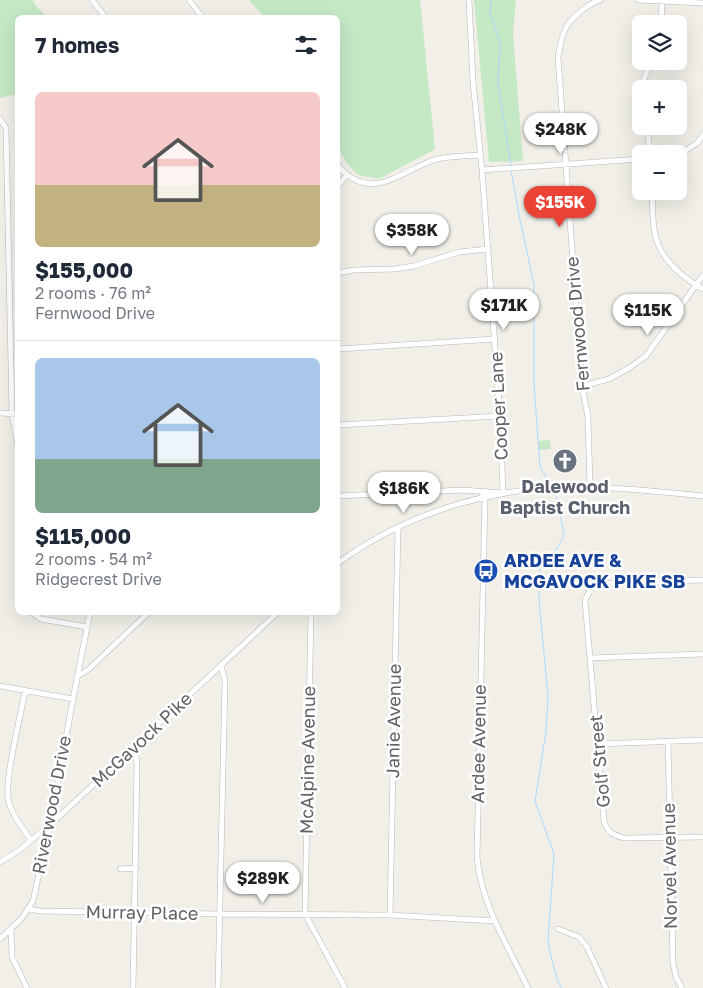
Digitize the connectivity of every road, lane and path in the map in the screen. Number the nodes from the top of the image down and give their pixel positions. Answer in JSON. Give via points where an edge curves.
{"nodes":[{"id":1,"x":92,"y":0,"type":"edge"},
{"id":2,"x":188,"y":0,"type":"edge"},
{"id":3,"x":469,"y":0,"type":"edge"},
{"id":4,"x":600,"y":0,"type":"edge"},
{"id":5,"x":638,"y":0,"type":"edge"},
{"id":6,"x":662,"y":2,"type":"junction"},
{"id":7,"x":703,"y":3,"type":"edge"},
{"id":8,"x":104,"y":15,"type":"edge"},
{"id":9,"x":200,"y":15,"type":"edge"},
{"id":10,"x":661,"y":15,"type":"edge"},
{"id":11,"x":0,"y":119,"type":"edge"},
{"id":12,"x":703,"y":135,"type":"edge"},
{"id":13,"x":687,"y":149,"type":"edge"},
{"id":14,"x":480,"y":155,"type":"junction"},
{"id":15,"x":632,"y":161,"type":"edge"},
{"id":16,"x":566,"y":165,"type":"junction"},
{"id":17,"x":340,"y":168,"type":"edge"},
{"id":18,"x":482,"y":170,"type":"junction"},
{"id":19,"x":346,"y":176,"type":"junction"},
{"id":20,"x":340,"y":184,"type":"edge"},
{"id":21,"x":653,"y":200,"type":"edge"},
{"id":22,"x":488,"y":249,"type":"junction"},
{"id":23,"x":340,"y":273,"type":"edge"},
{"id":24,"x":703,"y":275,"type":"edge"},
{"id":25,"x":696,"y":285,"type":"junction"},
{"id":26,"x":703,"y":289,"type":"edge"},
{"id":27,"x":494,"y":339,"type":"junction"},
{"id":28,"x":340,"y":350,"type":"edge"},
{"id":29,"x":582,"y":386,"type":"junction"},
{"id":30,"x":0,"y":413,"type":"edge"},
{"id":31,"x":15,"y":414,"type":"edge"},
{"id":32,"x":500,"y":416,"type":"junction"},
{"id":33,"x":340,"y":425,"type":"edge"},
{"id":34,"x":590,"y":487,"type":"junction"},
{"id":35,"x":463,"y":490,"type":"junction"},
{"id":36,"x":481,"y":491,"type":"junction"},
{"id":37,"x":503,"y":493,"type":"junction"},
{"id":38,"x":340,"y":496,"type":"edge"},
{"id":39,"x":703,"y":496,"type":"edge"},
{"id":40,"x":485,"y":498,"type":"junction"},
{"id":41,"x":469,"y":500,"type":"junction"},
{"id":42,"x":398,"y":527,"type":"junction"},
{"id":43,"x":340,"y":562,"type":"edge"},
{"id":44,"x":703,"y":580,"type":"edge"},
{"id":45,"x":35,"y":615,"type":"edge"},
{"id":46,"x":90,"y":615,"type":"edge"},
{"id":47,"x":146,"y":615,"type":"edge"},
{"id":48,"x":275,"y":615,"type":"edge"},
{"id":49,"x":311,"y":615,"type":"edge"},
{"id":50,"x":88,"y":627,"type":"junction"},
{"id":51,"x":703,"y":654,"type":"edge"},
{"id":52,"x":591,"y":658,"type":"junction"},
{"id":53,"x":221,"y":666,"type":"junction"},
{"id":54,"x":78,"y":676,"type":"junction"},
{"id":55,"x":0,"y":686,"type":"edge"},
{"id":56,"x":25,"y":691,"type":"junction"},
{"id":57,"x":73,"y":699,"type":"junction"},
{"id":58,"x":703,"y":740,"type":"edge"},
{"id":59,"x":668,"y":741,"type":"junction"},
{"id":60,"x":598,"y":744,"type":"junction"},
{"id":61,"x":133,"y":748,"type":"junction"},
{"id":62,"x":50,"y":825,"type":"junction"},
{"id":63,"x":703,"y":837,"type":"edge"},
{"id":64,"x":670,"y":838,"type":"junction"},
{"id":65,"x":31,"y":840,"type":"junction"},
{"id":66,"x":0,"y":862,"type":"edge"},
{"id":67,"x":136,"y":868,"type":"junction"},
{"id":68,"x":120,"y":869,"type":"dead end"},
{"id":69,"x":29,"y":909,"type":"junction"},
{"id":70,"x":134,"y":912,"type":"junction"},
{"id":71,"x":219,"y":914,"type":"junction"},
{"id":72,"x":305,"y":914,"type":"junction"},
{"id":73,"x":390,"y":915,"type":"junction"},
{"id":74,"x":495,"y":921,"type":"junction"},
{"id":75,"x":558,"y":928,"type":"dead end"},
{"id":76,"x":11,"y":929,"type":"junction"},
{"id":77,"x":0,"y":939,"type":"edge"},
{"id":78,"x":27,"y":988,"type":"edge"},
{"id":79,"x":133,"y":988,"type":"edge"},
{"id":80,"x":218,"y":988,"type":"edge"},
{"id":81,"x":345,"y":988,"type":"edge"},
{"id":82,"x":528,"y":988,"type":"edge"},
{"id":83,"x":606,"y":988,"type":"edge"},
{"id":84,"x":682,"y":988,"type":"edge"}],
"edges":[{"from":1,"to":8,"type":"street"},
{"from":2,"to":9,"type":"street"},
{"from":3,"to":14,"type":"street"},
{"from":4,"to":16,"type":"street","name":"Fernwood Drive","via":[[580,12],[565,28],[560,46],[558,57]]},
{"from":5,"to":6,"type":"street"},
{"from":6,"to":7,"type":"street"},
{"from":6,"to":10,"type":"street"},
{"from":11,"to":31,"type":"street","via":[[6,128]]},
{"from":12,"to":13,"type":"street"},
{"from":14,"to":18,"type":"street","name":"Cooper Lane"},
{"from":14,"to":19,"type":"street","via":[[432,160],[379,183],[365,184]]},
{"from":15,"to":16,"type":"street"},
{"from":16,"to":18,"type":"street"},
{"from":16,"to":29,"type":"street","name":"Fernwood Drive"},
{"from":17,"to":19,"type":"street"},
{"from":18,"to":22,"type":"street","name":"Cooper Lane"},
{"from":19,"to":20,"type":"street"},
{"from":21,"to":25,"type":"street","via":[[655,235],[661,252]]},
{"from":22,"to":23,"type":"street","via":[[458,252],[414,266]]},
{"from":22,"to":27,"type":"street","name":"Cooper Lane"},
{"from":24,"to":25,"type":"street"},
{"from":25,"to":26,"type":"street"},
{"from":25,"to":29,"type":"street","via":[[646,356],[609,379]]},
{"from":27,"to":28,"type":"street"},
{"from":27,"to":32,"type":"street","name":"Cooper Lane"},
{"from":29,"to":34,"type":"street","name":"Fernwood Drive","via":[[588,417]]},
{"from":30,"to":31,"type":"street"},
{"from":32,"to":33,"type":"street"},
{"from":32,"to":37,"type":"street","name":"Cooper Lane"},
{"from":34,"to":37,"type":"street"},
{"from":34,"to":39,"type":"street"},
{"from":35,"to":36,"type":"street"},
{"from":35,"to":38,"type":"street"},
{"from":35,"to":41,"type":"street"},
{"from":36,"to":37,"type":"street"},
{"from":36,"to":40,"type":"street"},
{"from":37,"to":40,"type":"street"},
{"from":40,"to":41,"type":"street"},
{"from":40,"to":74,"type":"street","name":"Ardee Avenue","via":[[477,856],[481,884]]},
{"from":41,"to":42,"type":"street"},
{"from":42,"to":43,"type":"street"},
{"from":42,"to":73,"type":"street","name":"Janie Avenue"},
{"from":44,"to":52,"type":"street","name":"Golf Street","via":[[596,584],[585,600]]},
{"from":45,"to":50,"type":"street","via":[[41,619]]},
{"from":46,"to":50,"type":"street","name":"Riverwood Drive"},
{"from":47,"to":54,"type":"street"},
{"from":48,"to":53,"type":"street","name":"McGavock Pike"},
{"from":49,"to":72,"type":"street","name":"McAlpine Avenue"},
{"from":50,"to":54,"type":"street","name":"Riverwood Drive"},
{"from":51,"to":52,"type":"street"},
{"from":52,"to":60,"type":"street","name":"Golf Street"},
{"from":53,"to":61,"type":"street","name":"McGavock Pike"},
{"from":53,"to":71,"type":"street","via":[[225,681]]},
{"from":54,"to":57,"type":"street","name":"Riverwood Drive"},
{"from":55,"to":56,"type":"street"},
{"from":56,"to":57,"type":"street"},
{"from":56,"to":65,"type":"street","via":[[8,786],[9,803]]},
{"from":57,"to":62,"type":"street","name":"Riverwood Drive"},
{"from":58,"to":59,"type":"street"},
{"from":59,"to":60,"type":"street"},
{"from":59,"to":64,"type":"street","name":"Norvel Avenue"},
{"from":60,"to":64,"type":"street","name":"Golf Street","via":[[606,829],[624,838]]},
{"from":61,"to":62,"type":"street","name":"McGavock Pike"},
{"from":61,"to":67,"type":"street","via":[[137,765]]},
{"from":62,"to":65,"type":"street","name":"McGavock Pike"},
{"from":62,"to":69,"type":"street","name":"Riverwood Drive"},
{"from":63,"to":64,"type":"street","name":"Golf Street"},
{"from":64,"to":84,"type":"street","name":"Norvel Avenue","via":[[673,963]]},
{"from":65,"to":66,"type":"street","name":"McGavock Pike"},
{"from":67,"to":68,"type":"street"},
{"from":67,"to":70,"type":"street"},
{"from":69,"to":70,"type":"street","name":"Murray Place"},
{"from":69,"to":76,"type":"street","name":"Riverwood Drive"},
{"from":70,"to":71,"type":"street","name":"Murray Place"},
{"from":70,"to":79,"type":"street"},
{"from":71,"to":72,"type":"street","name":"Murray Place"},
{"from":71,"to":80,"type":"street"},
{"from":72,"to":73,"type":"street","name":"Murray Place"},
{"from":72,"to":81,"type":"street","name":"McAlpine Avenue"},
{"from":73,"to":74,"type":"street","name":"Murray Place"},
{"from":74,"to":82,"type":"street","name":"Ardee Avenue"},
{"from":75,"to":83,"type":"street","via":[[579,937],[587,946]]},
{"from":76,"to":77,"type":"street","name":"Riverwood Drive"},
{"from":76,"to":78,"type":"street","via":[[12,957]]}]}
